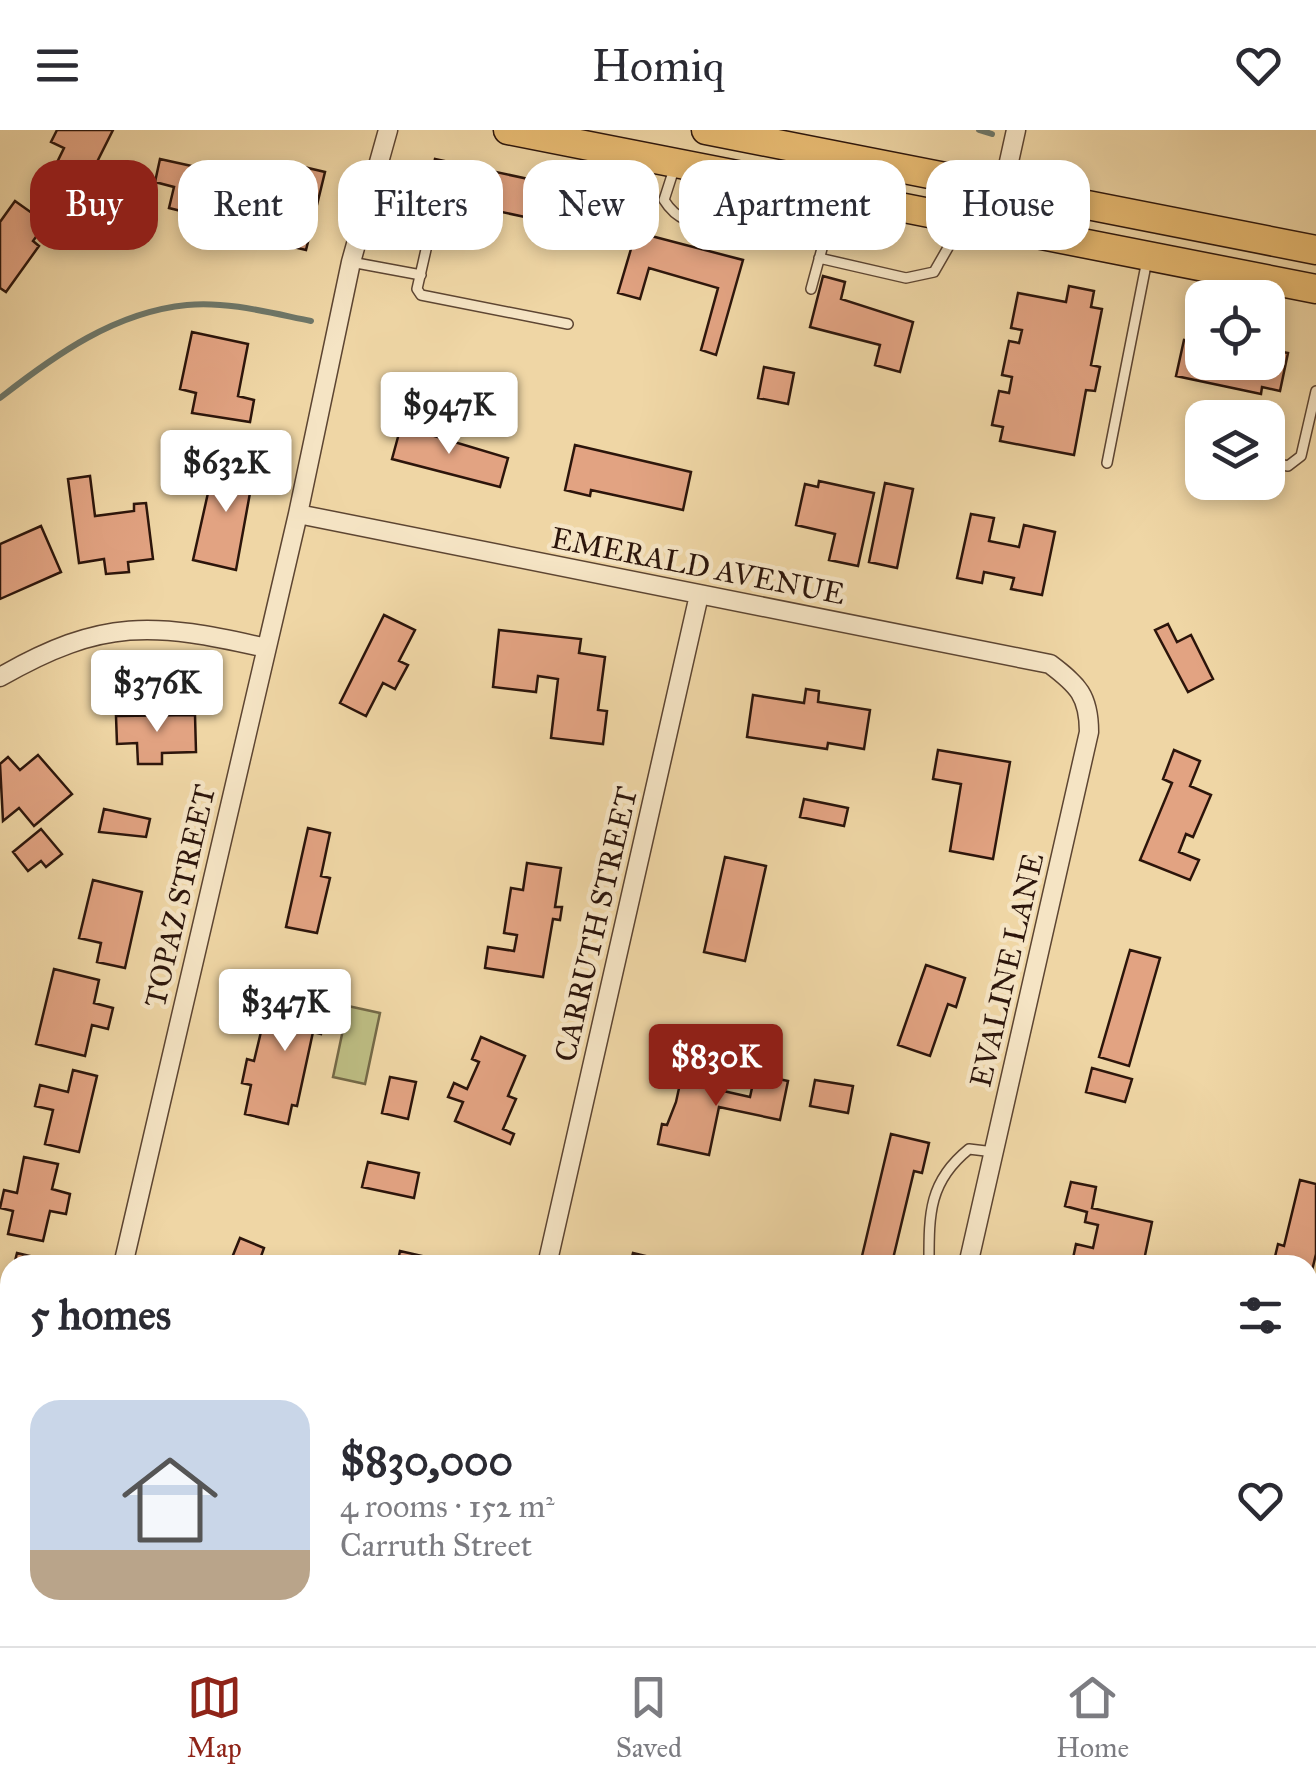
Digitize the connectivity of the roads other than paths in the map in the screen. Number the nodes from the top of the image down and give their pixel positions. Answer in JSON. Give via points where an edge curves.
{"nodes":[{"id":1,"x":388,"y":130,"type":"edge"},
{"id":2,"x":508,"y":130,"type":"edge"},
{"id":3,"x":706,"y":130,"type":"edge"},
{"id":4,"x":1016,"y":130,"type":"edge"},
{"id":5,"x":1010,"y":160,"type":"edge"},
{"id":6,"x":676,"y":163,"type":"junction"},
{"id":7,"x":679,"y":164,"type":"edge"},
{"id":8,"x":926,"y":173,"type":"edge"},
{"id":9,"x":1091,"y":205,"type":"joint"},
{"id":10,"x":1090,"y":209,"type":"edge"},
{"id":11,"x":679,"y":218,"type":"edge"},
{"id":12,"x":1090,"y":244,"type":"edge"},
{"id":13,"x":426,"y":250,"type":"edge"},
{"id":14,"x":821,"y":250,"type":"edge"},
{"id":15,"x":946,"y":250,"type":"edge"},
{"id":16,"x":1316,"y":250,"type":"edge"},
{"id":17,"x":1148,"y":256,"type":"junction"},
{"id":18,"x":819,"y":258,"type":"junction"},
{"id":19,"x":351,"y":262,"type":"junction"},
{"id":20,"x":421,"y":275,"type":"junction"},
{"id":21,"x":1316,"y":288,"type":"edge"},
{"id":22,"x":811,"y":289,"type":"dead end"},
{"id":23,"x":568,"y":324,"type":"dead end"},
{"id":24,"x":1316,"y":390,"type":"edge"},
{"id":25,"x":1107,"y":463,"type":"dead end"},
{"id":26,"x":1285,"y":465,"type":"edge"},
{"id":27,"x":298,"y":514,"type":"junction"},
{"id":28,"x":699,"y":595,"type":"junction"},
{"id":29,"x":266,"y":648,"type":"junction"},
{"id":30,"x":0,"y":677,"type":"edge"},
{"id":31,"x":1081,"y":687,"type":"joint"},
{"id":32,"x":994,"y":1152,"type":"junction"},
{"id":33,"x":124,"y":1255,"type":"edge"},
{"id":34,"x":549,"y":1255,"type":"edge"},
{"id":35,"x":928,"y":1255,"type":"edge"},
{"id":36,"x":970,"y":1255,"type":"edge"}],
"edges":[{"from":1,"to":19,"type":"street","name":"TOPAZ STREET"},
{"from":2,"to":6,"type":"main road"},
{"from":3,"to":8,"type":"main road"},
{"from":4,"to":5,"type":"street"},
{"from":6,"to":7,"type":"main road"},
{"from":6,"to":11,"type":"lane","via":[[664,200]]},
{"from":9,"to":10,"type":"main road"},
{"from":9,"to":16,"type":"main road"},
{"from":12,"to":17,"type":"main road"},
{"from":13,"to":20,"type":"lane"},
{"from":14,"to":18,"type":"lane"},
{"from":15,"to":18,"type":"lane","via":[[934,272],[916,278]]},
{"from":17,"to":21,"type":"main road"},
{"from":17,"to":25,"type":"lane"},
{"from":18,"to":22,"type":"lane"},
{"from":19,"to":20,"type":"lane"},
{"from":19,"to":27,"type":"street","name":"TOPAZ STREET"},
{"from":20,"to":23,"type":"lane","via":[[420,294]]},
{"from":24,"to":26,"type":"lane","via":[[1302,456]]},
{"from":27,"to":28,"type":"street","name":"EMERALD AVENUE"},
{"from":27,"to":29,"type":"street","name":"TOPAZ STREET"},
{"from":28,"to":31,"type":"street","name":"EMERALD AVENUE","via":[[1050,664]]},
{"from":28,"to":34,"type":"street","name":"CARRUTH STREET"},
{"from":29,"to":30,"type":"street","via":[[183,629],[116,631],[52,647]]},
{"from":29,"to":33,"type":"street","name":"TOPAZ STREET"},
{"from":31,"to":32,"type":"street","name":"EVALINE LANE","via":[[1089,732]]},
{"from":32,"to":35,"type":"lane","via":[[970,1149],[946,1168],[929,1213]]},
{"from":32,"to":36,"type":"street","name":"EVALINE LANE"}]}
